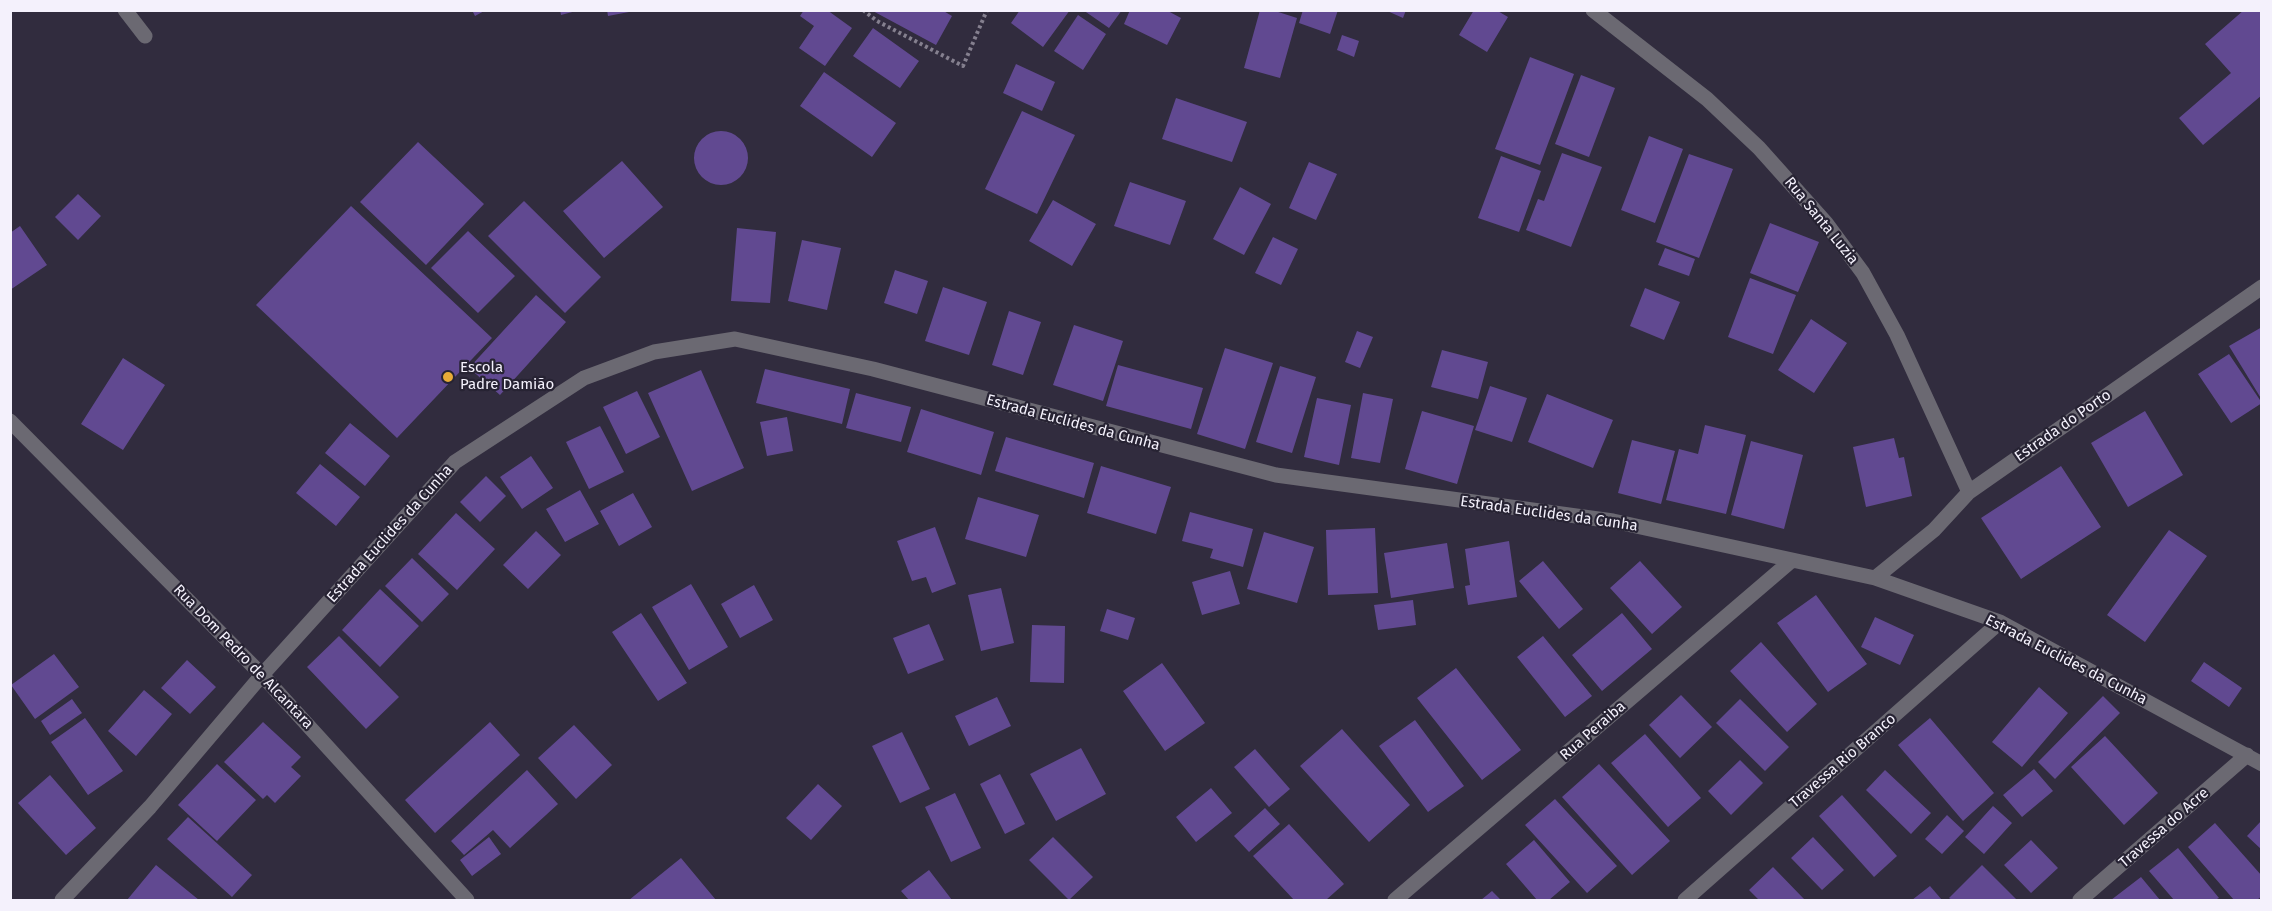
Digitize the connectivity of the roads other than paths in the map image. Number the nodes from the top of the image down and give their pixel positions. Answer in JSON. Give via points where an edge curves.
{"nodes":[{"id":1,"x":125,"y":10,"type":"edge"},
{"id":2,"x":1593,"y":10,"type":"edge"},
{"id":3,"x":145,"y":36,"type":"dead end"},
{"id":4,"x":2262,"y":287,"type":"edge"},
{"id":5,"x":10,"y":421,"type":"edge"},
{"id":6,"x":1968,"y":492,"type":"junction"},
{"id":7,"x":1791,"y":561,"type":"junction"},
{"id":8,"x":1875,"y":578,"type":"junction"},
{"id":9,"x":2000,"y":622,"type":"junction"},
{"id":10,"x":262,"y":675,"type":"junction"},
{"id":11,"x":2247,"y":755,"type":"junction"},
{"id":12,"x":2262,"y":764,"type":"edge"},
{"id":13,"x":62,"y":900,"type":"edge"},
{"id":14,"x":467,"y":900,"type":"edge"},
{"id":15,"x":1395,"y":900,"type":"edge"},
{"id":16,"x":1685,"y":900,"type":"edge"},
{"id":17,"x":2080,"y":900,"type":"edge"}],
"edges":[{"from":1,"to":3,"type":"street"},
{"from":2,"to":6,"type":"street","name":"Rua Santa Luzia","via":[[1707,99],[1759,148],[1826,223],[1863,273],[1898,335]]},
{"from":4,"to":6,"type":"street","name":"Estrada do Porto"},
{"from":5,"to":10,"type":"street","name":"Rua Dom Pedro de Alcantara"},
{"from":6,"to":8,"type":"street","name":"Estrada do Porto","via":[[1934,530]]},
{"from":7,"to":8,"type":"street","name":"Estrada Euclides da Cunha"},
{"from":7,"to":10,"type":"street","name":"Estrada Euclides da Cunha","via":[[1613,521],[1276,476],[873,369],[735,339],[654,352],[584,378],[455,462]]},
{"from":7,"to":15,"type":"street","name":"Rua Peraiba"},
{"from":8,"to":9,"type":"street","name":"Estrada Euclides da Cunha"},
{"from":9,"to":11,"type":"street","name":"Estrada Euclides da Cunha"},
{"from":9,"to":16,"type":"street","name":"Travessa Rio Branco"},
{"from":10,"to":13,"type":"street","name":"Estrada Euclides da Cunha","via":[[150,807]]},
{"from":10,"to":14,"type":"street","name":"Rua Dom Pedro de Alcantara"},
{"from":11,"to":12,"type":"street","name":"Estrada Euclides da Cunha"},
{"from":11,"to":17,"type":"street","name":"Travessa do Acre"}]}
